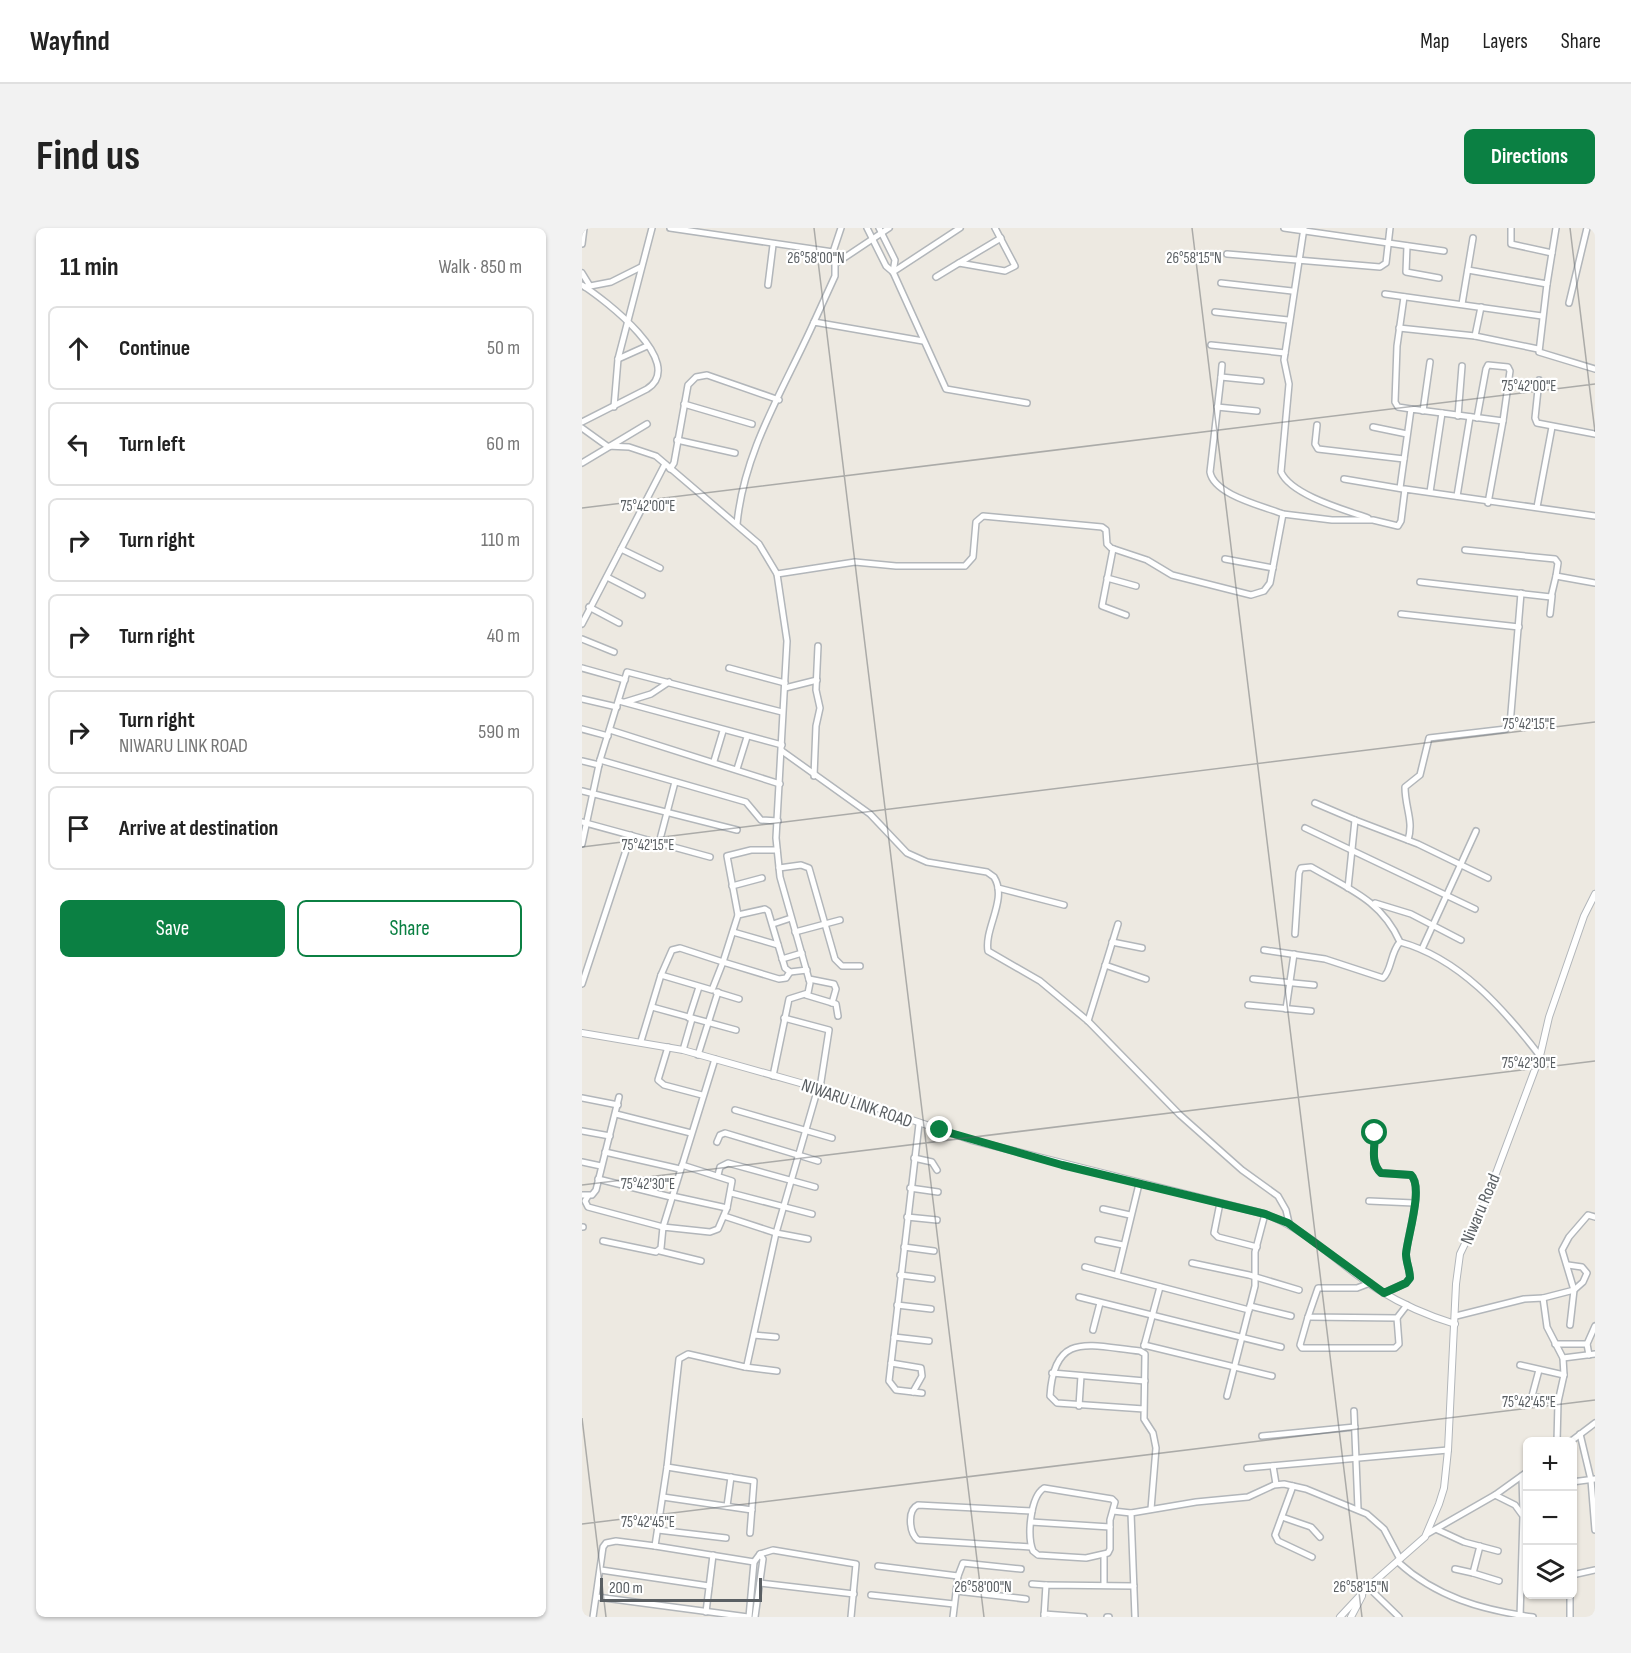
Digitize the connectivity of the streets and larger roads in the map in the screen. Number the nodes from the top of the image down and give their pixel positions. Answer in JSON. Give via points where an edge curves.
{"nodes":[{"id":1,"x":584,"y":228,"type":"edge"},
{"id":2,"x":652,"y":228,"type":"edge"},
{"id":3,"x":670,"y":228,"type":"edge"},
{"id":4,"x":841,"y":228,"type":"edge"},
{"id":5,"x":867,"y":228,"type":"edge"},
{"id":6,"x":889,"y":228,"type":"edge"},
{"id":7,"x":960,"y":228,"type":"edge"},
{"id":8,"x":995,"y":228,"type":"edge"},
{"id":9,"x":1284,"y":228,"type":"edge"},
{"id":10,"x":1390,"y":228,"type":"edge"},
{"id":11,"x":1511,"y":228,"type":"edge"},
{"id":12,"x":1556,"y":228,"type":"edge"},
{"id":13,"x":1587,"y":228,"type":"edge"},
{"id":14,"x":1304,"y":229,"type":"edge"},
{"id":15,"x":880,"y":230,"type":"edge"},
{"id":16,"x":872,"y":238,"type":"junction"},
{"id":17,"x":1000,"y":238,"type":"junction"},
{"id":18,"x":1473,"y":238,"type":"dead end"},
{"id":19,"x":1388,"y":243,"type":"junction"},
{"id":20,"x":582,"y":244,"type":"edge"},
{"id":21,"x":773,"y":245,"type":"junction"},
{"id":22,"x":1407,"y":246,"type":"junction"},
{"id":23,"x":1444,"y":251,"type":"dead end"},
{"id":24,"x":833,"y":252,"type":"junction"},
{"id":25,"x":1552,"y":253,"type":"junction"},
{"id":26,"x":1227,"y":254,"type":"dead end"},
{"id":27,"x":1298,"y":259,"type":"junction"},
{"id":28,"x":959,"y":263,"type":"junction"},
{"id":29,"x":835,"y":264,"type":"junction"},
{"id":30,"x":641,"y":267,"type":"junction"},
{"id":31,"x":1468,"y":270,"type":"junction"},
{"id":32,"x":893,"y":272,"type":"junction"},
{"id":33,"x":582,"y":273,"type":"edge"},
{"id":34,"x":936,"y":277,"type":"dead end"},
{"id":35,"x":1439,"y":279,"type":"dead end"},
{"id":36,"x":1221,"y":283,"type":"dead end"},
{"id":37,"x":1547,"y":284,"type":"junction"},
{"id":38,"x":768,"y":285,"type":"dead end"},
{"id":39,"x":586,"y":286,"type":"edge"},
{"id":40,"x":1292,"y":291,"type":"junction"},
{"id":41,"x":1385,"y":294,"type":"dead end"},
{"id":42,"x":1404,"y":297,"type":"junction"},
{"id":43,"x":1569,"y":303,"type":"dead end"},
{"id":44,"x":1462,"y":304,"type":"junction"},
{"id":45,"x":1480,"y":307,"type":"junction"},
{"id":46,"x":1215,"y":312,"type":"dead end"},
{"id":47,"x":1542,"y":316,"type":"junction"},
{"id":48,"x":1288,"y":320,"type":"junction"},
{"id":49,"x":629,"y":321,"type":"junction"},
{"id":50,"x":814,"y":322,"type":"junction"},
{"id":51,"x":1399,"y":328,"type":"junction"},
{"id":52,"x":1475,"y":336,"type":"junction"},
{"id":53,"x":923,"y":341,"type":"junction"},
{"id":54,"x":1211,"y":345,"type":"dead end"},
{"id":55,"x":647,"y":346,"type":"junction"},
{"id":56,"x":1538,"y":349,"type":"junction"},
{"id":57,"x":1285,"y":354,"type":"junction"},
{"id":58,"x":618,"y":359,"type":"junction"},
{"id":59,"x":1430,"y":362,"type":"dead end"},
{"id":60,"x":1222,"y":365,"type":"dead end"},
{"id":61,"x":1462,"y":366,"type":"dead end"},
{"id":62,"x":1595,"y":369,"type":"edge"},
{"id":63,"x":1221,"y":377,"type":"junction"},
{"id":64,"x":1539,"y":380,"type":"dead end"},
{"id":65,"x":1261,"y":381,"type":"dead end"},
{"id":66,"x":779,"y":400,"type":"junction"},
{"id":67,"x":1027,"y":403,"type":"dead end"},
{"id":68,"x":684,"y":404,"type":"junction"},
{"id":69,"x":614,"y":407,"type":"junction"},
{"id":70,"x":1217,"y":407,"type":"junction"},
{"id":71,"x":1411,"y":409,"type":"junction"},
{"id":72,"x":1257,"y":411,"type":"dead end"},
{"id":73,"x":1423,"y":411,"type":"junction"},
{"id":74,"x":1442,"y":413,"type":"junction"},
{"id":75,"x":1458,"y":416,"type":"junction"},
{"id":76,"x":1473,"y":418,"type":"junction"},
{"id":77,"x":1503,"y":421,"type":"junction"},
{"id":78,"x":582,"y":422,"type":"edge"},
{"id":79,"x":647,"y":424,"type":"dead end"},
{"id":80,"x":752,"y":424,"type":"dead end"},
{"id":81,"x":1317,"y":425,"type":"dead end"},
{"id":82,"x":1373,"y":427,"type":"dead end"},
{"id":83,"x":1552,"y":427,"type":"junction"},
{"id":84,"x":582,"y":428,"type":"edge"},
{"id":85,"x":1407,"y":434,"type":"junction"},
{"id":86,"x":1595,"y":434,"type":"edge"},
{"id":87,"x":677,"y":440,"type":"junction"},
{"id":88,"x":607,"y":446,"type":"junction"},
{"id":89,"x":735,"y":453,"type":"dead end"},
{"id":90,"x":1404,"y":459,"type":"junction"},
{"id":91,"x":582,"y":463,"type":"edge"},
{"id":92,"x":665,"y":464,"type":"junction"},
{"id":93,"x":670,"y":469,"type":"junction"},
{"id":94,"x":1344,"y":478,"type":"dead end"},
{"id":95,"x":1402,"y":489,"type":"junction"},
{"id":96,"x":1430,"y":492,"type":"junction"},
{"id":97,"x":1457,"y":496,"type":"junction"},
{"id":98,"x":1488,"y":503,"type":"junction"},
{"id":99,"x":1537,"y":507,"type":"junction"},
{"id":100,"x":1283,"y":514,"type":"junction"},
{"id":101,"x":1595,"y":516,"type":"edge"},
{"id":102,"x":1373,"y":520,"type":"junction"},
{"id":103,"x":737,"y":524,"type":"junction"},
{"id":104,"x":621,"y":549,"type":"junction"},
{"id":105,"x":1113,"y":549,"type":"junction"},
{"id":106,"x":1465,"y":550,"type":"dead end"},
{"id":107,"x":1224,"y":560,"type":"dead end"},
{"id":108,"x":660,"y":568,"type":"dead end"},
{"id":109,"x":1273,"y":568,"type":"junction"},
{"id":110,"x":777,"y":574,"type":"junction"},
{"id":111,"x":1556,"y":576,"type":"junction"},
{"id":112,"x":607,"y":577,"type":"junction"},
{"id":113,"x":1107,"y":578,"type":"junction"},
{"id":114,"x":1420,"y":582,"type":"dead end"},
{"id":115,"x":1595,"y":584,"type":"edge"},
{"id":116,"x":1136,"y":586,"type":"dead end"},
{"id":117,"x":1521,"y":593,"type":"junction"},
{"id":118,"x":642,"y":595,"type":"dead end"},
{"id":119,"x":1552,"y":596,"type":"junction"},
{"id":120,"x":590,"y":607,"type":"junction"},
{"id":121,"x":1401,"y":614,"type":"dead end"},
{"id":122,"x":1550,"y":614,"type":"dead end"},
{"id":123,"x":1126,"y":615,"type":"dead end"},
{"id":124,"x":582,"y":624,"type":"edge"},
{"id":125,"x":619,"y":624,"type":"dead end"},
{"id":126,"x":1519,"y":627,"type":"junction"},
{"id":127,"x":582,"y":639,"type":"edge"},
{"id":128,"x":818,"y":646,"type":"dead end"},
{"id":129,"x":614,"y":652,"type":"dead end"},
{"id":130,"x":582,"y":668,"type":"edge"},
{"id":131,"x":729,"y":668,"type":"dead end"},
{"id":132,"x":625,"y":680,"type":"junction"},
{"id":133,"x":817,"y":680,"type":"junction"},
{"id":134,"x":669,"y":682,"type":"junction"},
{"id":135,"x":785,"y":686,"type":"junction"},
{"id":136,"x":582,"y":699,"type":"edge"},
{"id":137,"x":621,"y":703,"type":"junction"},
{"id":138,"x":782,"y":712,"type":"junction"},
{"id":139,"x":582,"y":729,"type":"edge"},
{"id":140,"x":723,"y":730,"type":"junction"},
{"id":141,"x":609,"y":733,"type":"junction"},
{"id":142,"x":747,"y":737,"type":"junction"},
{"id":143,"x":782,"y":748,"type":"junction"},
{"id":144,"x":582,"y":761,"type":"edge"},
{"id":145,"x":714,"y":761,"type":"junction"},
{"id":146,"x":600,"y":763,"type":"junction"},
{"id":147,"x":737,"y":769,"type":"junction"},
{"id":148,"x":814,"y":776,"type":"junction"},
{"id":149,"x":675,"y":782,"type":"junction"},
{"id":150,"x":780,"y":784,"type":"junction"},
{"id":151,"x":582,"y":791,"type":"edge"},
{"id":152,"x":593,"y":793,"type":"junction"},
{"id":153,"x":1315,"y":803,"type":"dead end"},
{"id":154,"x":667,"y":813,"type":"junction"},
{"id":155,"x":1354,"y":820,"type":"junction"},
{"id":156,"x":778,"y":821,"type":"junction"},
{"id":157,"x":584,"y":823,"type":"edge"},
{"id":158,"x":1305,"y":828,"type":"dead end"},
{"id":159,"x":737,"y":830,"type":"dead end"},
{"id":160,"x":1476,"y":831,"type":"dead end"},
{"id":161,"x":631,"y":835,"type":"junction"},
{"id":162,"x":1408,"y":840,"type":"junction"},
{"id":163,"x":659,"y":843,"type":"junction"},
{"id":164,"x":582,"y":844,"type":"edge"},
{"id":165,"x":777,"y":850,"type":"junction"},
{"id":166,"x":1351,"y":852,"type":"junction"},
{"id":167,"x":710,"y":857,"type":"dead end"},
{"id":168,"x":1461,"y":866,"type":"junction"},
{"id":169,"x":779,"y":868,"type":"junction"},
{"id":170,"x":762,"y":878,"type":"dead end"},
{"id":171,"x":1488,"y":878,"type":"dead end"},
{"id":172,"x":732,"y":886,"type":"junction"},
{"id":173,"x":998,"y":888,"type":"junction"},
{"id":174,"x":1348,"y":888,"type":"junction"},
{"id":175,"x":1595,"y":894,"type":"edge"},
{"id":176,"x":1446,"y":895,"type":"junction"},
{"id":177,"x":1373,"y":903,"type":"junction"},
{"id":178,"x":1064,"y":905,"type":"dead end"},
{"id":179,"x":1476,"y":909,"type":"dead end"},
{"id":180,"x":738,"y":915,"type":"junction"},
{"id":181,"x":790,"y":918,"type":"junction"},
{"id":182,"x":840,"y":920,"type":"dead end"},
{"id":183,"x":773,"y":924,"type":"junction"},
{"id":184,"x":825,"y":924,"type":"junction"},
{"id":185,"x":1118,"y":924,"type":"dead end"},
{"id":186,"x":1433,"y":926,"type":"junction"},
{"id":187,"x":733,"y":932,"type":"junction"},
{"id":188,"x":795,"y":932,"type":"junction"},
{"id":189,"x":1295,"y":934,"type":"dead end"},
{"id":190,"x":1461,"y":940,"type":"dead end"},
{"id":191,"x":1112,"y":942,"type":"junction"},
{"id":192,"x":1400,"y":942,"type":"junction"},
{"id":193,"x":778,"y":945,"type":"junction"},
{"id":194,"x":1142,"y":948,"type":"dead end"},
{"id":195,"x":1422,"y":949,"type":"junction"},
{"id":196,"x":1264,"y":950,"type":"dead end"},
{"id":197,"x":802,"y":953,"type":"junction"},
{"id":198,"x":1294,"y":954,"type":"junction"},
{"id":199,"x":782,"y":959,"type":"junction"},
{"id":200,"x":723,"y":962,"type":"junction"},
{"id":201,"x":860,"y":966,"type":"dead end"},
{"id":202,"x":1105,"y":966,"type":"junction"},
{"id":203,"x":807,"y":970,"type":"junction"},
{"id":204,"x":790,"y":972,"type":"junction"},
{"id":205,"x":661,"y":975,"type":"junction"},
{"id":206,"x":809,"y":979,"type":"junction"},
{"id":207,"x":1146,"y":979,"type":"dead end"},
{"id":208,"x":1253,"y":979,"type":"dead end"},
{"id":209,"x":1289,"y":982,"type":"junction"},
{"id":210,"x":582,"y":984,"type":"edge"},
{"id":211,"x":1314,"y":984,"type":"dead end"},
{"id":212,"x":699,"y":987,"type":"junction"},
{"id":213,"x":715,"y":991,"type":"junction"},
{"id":214,"x":806,"y":995,"type":"junction"},
{"id":215,"x":739,"y":999,"type":"dead end"},
{"id":216,"x":832,"y":1003,"type":"junction"},
{"id":217,"x":1248,"y":1005,"type":"dead end"},
{"id":218,"x":652,"y":1007,"type":"junction"},
{"id":219,"x":1286,"y":1009,"type":"junction"},
{"id":220,"x":1311,"y":1011,"type":"dead end"},
{"id":221,"x":838,"y":1016,"type":"dead end"},
{"id":222,"x":690,"y":1018,"type":"junction"},
{"id":223,"x":784,"y":1018,"type":"junction"},
{"id":224,"x":1088,"y":1021,"type":"junction"},
{"id":225,"x":708,"y":1024,"type":"junction"},
{"id":226,"x":736,"y":1030,"type":"dead end"},
{"id":227,"x":582,"y":1033,"type":"edge"},
{"id":228,"x":641,"y":1041,"type":"junction"},
{"id":229,"x":668,"y":1047,"type":"junction"},
{"id":230,"x":683,"y":1050,"type":"junction"},
{"id":231,"x":698,"y":1055,"type":"junction"},
{"id":232,"x":1540,"y":1056,"type":"junction"},
{"id":233,"x":715,"y":1059,"type":"junction"},
{"id":234,"x":773,"y":1076,"type":"junction"},
{"id":235,"x":819,"y":1088,"type":"junction"},
{"id":236,"x":702,"y":1095,"type":"junction"},
{"id":237,"x":619,"y":1097,"type":"dead end"},
{"id":238,"x":582,"y":1098,"type":"edge"},
{"id":239,"x":618,"y":1105,"type":"junction"},
{"id":240,"x":735,"y":1110,"type":"dead end"},
{"id":241,"x":616,"y":1114,"type":"junction"},
{"id":242,"x":919,"y":1124,"type":"junction"},
{"id":243,"x":582,"y":1131,"type":"edge"},
{"id":244,"x":806,"y":1131,"type":"junction"},
{"id":245,"x":691,"y":1133,"type":"junction"},
{"id":246,"x":1375,"y":1133,"type":"dead end"},
{"id":247,"x":610,"y":1136,"type":"junction"},
{"id":248,"x":832,"y":1138,"type":"dead end"},
{"id":249,"x":717,"y":1142,"type":"dead end"},
{"id":250,"x":605,"y":1152,"type":"junction"},
{"id":251,"x":799,"y":1156,"type":"junction"},
{"id":252,"x":914,"y":1158,"type":"junction"},
{"id":253,"x":818,"y":1161,"type":"dead end"},
{"id":254,"x":582,"y":1162,"type":"edge"},
{"id":255,"x":602,"y":1166,"type":"junction"},
{"id":256,"x":681,"y":1167,"type":"junction"},
{"id":257,"x":937,"y":1170,"type":"dead end"},
{"id":258,"x":717,"y":1175,"type":"junction"},
{"id":259,"x":598,"y":1179,"type":"junction"},
{"id":260,"x":790,"y":1182,"type":"junction"},
{"id":261,"x":1139,"y":1184,"type":"junction"},
{"id":262,"x":815,"y":1187,"type":"dead end"},
{"id":263,"x":910,"y":1188,"type":"junction"},
{"id":264,"x":938,"y":1192,"type":"dead end"},
{"id":265,"x":731,"y":1193,"type":"junction"},
{"id":266,"x":585,"y":1196,"type":"edge"},
{"id":267,"x":672,"y":1197,"type":"junction"},
{"id":268,"x":1370,"y":1201,"type":"dead end"},
{"id":269,"x":1220,"y":1203,"type":"junction"},
{"id":270,"x":1414,"y":1203,"type":"junction"},
{"id":271,"x":783,"y":1207,"type":"junction"},
{"id":272,"x":727,"y":1209,"type":"junction"},
{"id":273,"x":1103,"y":1209,"type":"dead end"},
{"id":274,"x":812,"y":1214,"type":"dead end"},
{"id":275,"x":1265,"y":1214,"type":"junction"},
{"id":276,"x":1130,"y":1215,"type":"junction"},
{"id":277,"x":723,"y":1216,"type":"junction"},
{"id":278,"x":907,"y":1217,"type":"junction"},
{"id":279,"x":1595,"y":1217,"type":"edge"},
{"id":280,"x":937,"y":1220,"type":"dead end"},
{"id":281,"x":1288,"y":1223,"type":"junction"},
{"id":282,"x":663,"y":1227,"type":"junction"},
{"id":283,"x":776,"y":1233,"type":"junction"},
{"id":284,"x":808,"y":1239,"type":"dead end"},
{"id":285,"x":1098,"y":1240,"type":"dead end"},
{"id":286,"x":603,"y":1241,"type":"dead end"},
{"id":287,"x":1123,"y":1245,"type":"junction"},
{"id":288,"x":904,"y":1247,"type":"junction"},
{"id":289,"x":1257,"y":1247,"type":"junction"},
{"id":290,"x":660,"y":1251,"type":"junction"},
{"id":291,"x":934,"y":1251,"type":"dead end"},
{"id":292,"x":701,"y":1261,"type":"dead end"},
{"id":293,"x":1192,"y":1263,"type":"dead end"},
{"id":294,"x":1568,"y":1264,"type":"junction"},
{"id":295,"x":1085,"y":1267,"type":"dead end"},
{"id":296,"x":900,"y":1275,"type":"junction"},
{"id":297,"x":1117,"y":1275,"type":"junction"},
{"id":298,"x":932,"y":1279,"type":"dead end"},
{"id":299,"x":1256,"y":1279,"type":"junction"},
{"id":300,"x":1370,"y":1283,"type":"junction"},
{"id":301,"x":1160,"y":1287,"type":"junction"},
{"id":302,"x":1299,"y":1290,"type":"dead end"},
{"id":303,"x":1574,"y":1290,"type":"junction"},
{"id":304,"x":1384,"y":1293,"type":"junction"},
{"id":305,"x":1079,"y":1297,"type":"dead end"},
{"id":306,"x":1543,"y":1298,"type":"junction"},
{"id":307,"x":1100,"y":1303,"type":"junction"},
{"id":308,"x":897,"y":1305,"type":"junction"},
{"id":309,"x":1407,"y":1305,"type":"junction"},
{"id":310,"x":1249,"y":1308,"type":"junction"},
{"id":311,"x":931,"y":1309,"type":"dead end"},
{"id":312,"x":1152,"y":1316,"type":"junction"},
{"id":313,"x":1291,"y":1316,"type":"dead end"},
{"id":314,"x":1456,"y":1316,"type":"junction"},
{"id":315,"x":1308,"y":1317,"type":"junction"},
{"id":316,"x":1396,"y":1318,"type":"junction"},
{"id":317,"x":1455,"y":1323,"type":"junction"},
{"id":318,"x":1570,"y":1325,"type":"dead end"},
{"id":319,"x":1595,"y":1326,"type":"edge"},
{"id":320,"x":1093,"y":1330,"type":"dead end"},
{"id":321,"x":754,"y":1335,"type":"junction"},
{"id":322,"x":776,"y":1337,"type":"dead end"},
{"id":323,"x":894,"y":1337,"type":"junction"},
{"id":324,"x":1242,"y":1338,"type":"junction"},
{"id":325,"x":929,"y":1341,"type":"dead end"},
{"id":326,"x":1555,"y":1344,"type":"junction"},
{"id":327,"x":1587,"y":1344,"type":"junction"},
{"id":328,"x":1144,"y":1345,"type":"junction"},
{"id":329,"x":1281,"y":1347,"type":"dead end"},
{"id":330,"x":1140,"y":1351,"type":"junction"},
{"id":331,"x":1592,"y":1354,"type":"edge"},
{"id":332,"x":1563,"y":1358,"type":"junction"},
{"id":333,"x":891,"y":1363,"type":"junction"},
{"id":334,"x":1235,"y":1365,"type":"junction"},
{"id":335,"x":1520,"y":1365,"type":"dead end"},
{"id":336,"x":745,"y":1367,"type":"junction"},
{"id":337,"x":1539,"y":1370,"type":"junction"},
{"id":338,"x":777,"y":1371,"type":"dead end"},
{"id":339,"x":1052,"y":1373,"type":"junction"},
{"id":340,"x":1081,"y":1376,"type":"junction"},
{"id":341,"x":1272,"y":1376,"type":"dead end"},
{"id":342,"x":1564,"y":1376,"type":"junction"},
{"id":343,"x":1145,"y":1381,"type":"junction"},
{"id":344,"x":913,"y":1392,"type":"junction"},
{"id":345,"x":922,"y":1393,"type":"dead end"},
{"id":346,"x":1227,"y":1396,"type":"dead end"},
{"id":347,"x":1558,"y":1402,"type":"junction"},
{"id":348,"x":1079,"y":1406,"type":"junction"},
{"id":349,"x":1144,"y":1409,"type":"junction"},
{"id":350,"x":1354,"y":1411,"type":"dead end"},
{"id":351,"x":1595,"y":1423,"type":"edge"},
{"id":352,"x":1355,"y":1427,"type":"junction"},
{"id":353,"x":1580,"y":1434,"type":"junction"},
{"id":354,"x":1262,"y":1436,"type":"dead end"},
{"id":355,"x":1557,"y":1437,"type":"edge"},
{"id":356,"x":1576,"y":1437,"type":"edge"},
{"id":357,"x":1448,"y":1450,"type":"junction"},
{"id":358,"x":1357,"y":1458,"type":"junction"},
{"id":359,"x":1273,"y":1466,"type":"junction"},
{"id":360,"x":668,"y":1467,"type":"junction"},
{"id":361,"x":1247,"y":1468,"type":"dead end"},
{"id":362,"x":1523,"y":1475,"type":"edge"},
{"id":363,"x":731,"y":1477,"type":"junction"},
{"id":364,"x":1593,"y":1480,"type":"edge"},
{"id":365,"x":1577,"y":1482,"type":"edge"},
{"id":366,"x":1276,"y":1484,"type":"junction"},
{"id":367,"x":1293,"y":1486,"type":"junction"},
{"id":368,"x":1524,"y":1491,"type":"edge"},
{"id":369,"x":1495,"y":1495,"type":"junction"},
{"id":370,"x":663,"y":1497,"type":"junction"},
{"id":371,"x":727,"y":1506,"type":"junction"},
{"id":372,"x":1151,"y":1509,"type":"junction"},
{"id":373,"x":1358,"y":1509,"type":"junction"},
{"id":374,"x":752,"y":1510,"type":"junction"},
{"id":375,"x":1032,"y":1511,"type":"junction"},
{"id":376,"x":1113,"y":1511,"type":"junction"},
{"id":377,"x":1594,"y":1512,"type":"edge"},
{"id":378,"x":1131,"y":1513,"type":"junction"},
{"id":379,"x":1522,"y":1516,"type":"junction"},
{"id":380,"x":1282,"y":1517,"type":"junction"},
{"id":381,"x":1032,"y":1522,"type":"junction"},
{"id":382,"x":1110,"y":1527,"type":"junction"},
{"id":383,"x":658,"y":1530,"type":"junction"},
{"id":384,"x":1438,"y":1530,"type":"junction"},
{"id":385,"x":1595,"y":1530,"type":"edge"},
{"id":386,"x":750,"y":1533,"type":"dead end"},
{"id":387,"x":1426,"y":1535,"type":"junction"},
{"id":388,"x":1320,"y":1537,"type":"dead end"},
{"id":389,"x":726,"y":1538,"type":"dead end"},
{"id":390,"x":655,"y":1546,"type":"junction"},
{"id":391,"x":1480,"y":1546,"type":"junction"},
{"id":392,"x":1031,"y":1547,"type":"junction"},
{"id":393,"x":1498,"y":1551,"type":"dead end"},
{"id":394,"x":713,"y":1555,"type":"junction"},
{"id":395,"x":760,"y":1555,"type":"junction"},
{"id":396,"x":1104,"y":1556,"type":"junction"},
{"id":397,"x":1312,"y":1557,"type":"dead end"},
{"id":398,"x":1399,"y":1560,"type":"junction"},
{"id":399,"x":754,"y":1562,"type":"junction"},
{"id":400,"x":878,"y":1566,"type":"dead end"},
{"id":401,"x":1022,"y":1569,"type":"dead end"},
{"id":402,"x":1455,"y":1569,"type":"dead end"},
{"id":403,"x":601,"y":1570,"type":"junction"},
{"id":404,"x":1595,"y":1570,"type":"edge"},
{"id":405,"x":1473,"y":1573,"type":"junction"},
{"id":406,"x":1577,"y":1574,"type":"edge"},
{"id":407,"x":958,"y":1576,"type":"junction"},
{"id":408,"x":1499,"y":1581,"type":"dead end"},
{"id":409,"x":760,"y":1582,"type":"junction"},
{"id":410,"x":1032,"y":1584,"type":"dead end"},
{"id":411,"x":1046,"y":1585,"type":"junction"},
{"id":412,"x":1104,"y":1585,"type":"junction"},
{"id":413,"x":709,"y":1586,"type":"junction"},
{"id":414,"x":1134,"y":1586,"type":"junction"},
{"id":415,"x":1368,"y":1587,"type":"junction"},
{"id":416,"x":957,"y":1591,"type":"junction"},
{"id":417,"x":854,"y":1593,"type":"junction"},
{"id":418,"x":871,"y":1594,"type":"dead end"},
{"id":419,"x":1363,"y":1596,"type":"junction"},
{"id":420,"x":597,"y":1598,"type":"junction"},
{"id":421,"x":1026,"y":1599,"type":"dead end"},
{"id":422,"x":1570,"y":1599,"type":"edge"},
{"id":423,"x":954,"y":1604,"type":"junction"},
{"id":424,"x":1391,"y":1609,"type":"junction"},
{"id":425,"x":706,"y":1612,"type":"junction"},
{"id":426,"x":1044,"y":1616,"type":"edge"},
{"id":427,"x":1520,"y":1616,"type":"edge"},
{"id":428,"x":593,"y":1617,"type":"edge"},
{"id":429,"x":748,"y":1617,"type":"edge"},
{"id":430,"x":755,"y":1617,"type":"edge"},
{"id":431,"x":760,"y":1617,"type":"edge"},
{"id":432,"x":851,"y":1617,"type":"edge"},
{"id":433,"x":953,"y":1617,"type":"edge"},
{"id":434,"x":1084,"y":1617,"type":"edge"},
{"id":435,"x":1135,"y":1617,"type":"edge"},
{"id":436,"x":1340,"y":1617,"type":"edge"},
{"id":437,"x":1351,"y":1617,"type":"edge"},
{"id":438,"x":1388,"y":1617,"type":"edge"},
{"id":439,"x":1399,"y":1617,"type":"edge"},
{"id":440,"x":1533,"y":1617,"type":"edge"},
{"id":441,"x":1570,"y":1617,"type":"edge"}],
"edges":[{"from":1,"to":20,"type":"street"},
{"from":2,"to":30,"type":"street"},
{"from":3,"to":21,"type":"street"},
{"from":4,"to":24,"type":"street"},
{"from":5,"to":16,"type":"street"},
{"from":6,"to":15,"type":"street"},
{"from":7,"to":32,"type":"street"},
{"from":8,"to":17,"type":"street"},
{"from":9,"to":14,"type":"street"},
{"from":10,"to":19,"type":"street"},
{"from":11,"to":25,"type":"street","via":[[1511,244]]},
{"from":12,"to":25,"type":"street"},
{"from":13,"to":43,"type":"street"},
{"from":14,"to":19,"type":"street"},
{"from":14,"to":27,"type":"street"},
{"from":15,"to":16,"type":"street"},
{"from":15,"to":32,"type":"street","via":[[895,260]]},
{"from":16,"to":29,"type":"street"},
{"from":16,"to":32,"type":"street"},
{"from":17,"to":28,"type":"street"},
{"from":17,"to":28,"type":"street","via":[[1015,266],[1005,272]]},
{"from":18,"to":31,"type":"street"},
{"from":19,"to":22,"type":"street"},
{"from":19,"to":27,"type":"street","via":[[1386,263],[1380,267]]},
{"from":21,"to":24,"type":"street"},
{"from":21,"to":38,"type":"street"},
{"from":22,"to":23,"type":"street"},
{"from":22,"to":35,"type":"street","via":[[1406,272]]},
{"from":24,"to":29,"type":"street"},
{"from":25,"to":37,"type":"street"},
{"from":26,"to":27,"type":"street"},
{"from":27,"to":40,"type":"street"},
{"from":28,"to":34,"type":"street"},
{"from":29,"to":50,"type":"street","via":[[835,276]]},
{"from":30,"to":39,"type":"street","via":[[611,282]]},
{"from":30,"to":49,"type":"street"},
{"from":31,"to":37,"type":"street"},
{"from":31,"to":44,"type":"street"},
{"from":32,"to":53,"type":"street"},
{"from":33,"to":39,"type":"street"},
{"from":36,"to":40,"type":"street"},
{"from":37,"to":47,"type":"street"},
{"from":39,"to":49,"type":"street"},
{"from":40,"to":48,"type":"street"},
{"from":41,"to":42,"type":"street"},
{"from":42,"to":44,"type":"street"},
{"from":42,"to":51,"type":"street"},
{"from":44,"to":45,"type":"street"},
{"from":45,"to":47,"type":"street"},
{"from":45,"to":52,"type":"street"},
{"from":46,"to":48,"type":"street"},
{"from":47,"to":56,"type":"street"},
{"from":48,"to":57,"type":"street"},
{"from":49,"to":55,"type":"street"},
{"from":49,"to":58,"type":"street"},
{"from":50,"to":53,"type":"street"},
{"from":50,"to":66,"type":"street"},
{"from":51,"to":52,"type":"street"},
{"from":51,"to":71,"type":"street","via":[[1395,402],[1398,407]]},
{"from":52,"to":56,"type":"street"},
{"from":53,"to":67,"type":"street","via":[[946,389]]},
{"from":54,"to":57,"type":"street"},
{"from":55,"to":58,"type":"street"},
{"from":55,"to":69,"type":"street","via":[[655,360],[657,380]]},
{"from":56,"to":62,"type":"street","via":[[1547,356]]},
{"from":57,"to":102,"type":"street","via":[[1289,384],[1280,465],[1283,476],[1290,485]]},
{"from":58,"to":69,"type":"street"},
{"from":59,"to":73,"type":"street"},
{"from":60,"to":63,"type":"street"},
{"from":61,"to":75,"type":"street"},
{"from":63,"to":65,"type":"street"},
{"from":63,"to":70,"type":"street"},
{"from":64,"to":83,"type":"street","via":[[1536,421]]},
{"from":66,"to":68,"type":"street","via":[[707,375],[696,377],[688,385]]},
{"from":66,"to":103,"type":"street","via":[[753,448],[740,494]]},
{"from":68,"to":80,"type":"street"},
{"from":68,"to":87,"type":"street"},
{"from":69,"to":78,"type":"street"},
{"from":70,"to":72,"type":"street"},
{"from":70,"to":100,"type":"street","via":[[1210,472],[1213,483]]},
{"from":71,"to":73,"type":"street"},
{"from":71,"to":85,"type":"street"},
{"from":73,"to":74,"type":"street"},
{"from":74,"to":75,"type":"street"},
{"from":74,"to":96,"type":"street"},
{"from":75,"to":76,"type":"street"},
{"from":76,"to":77,"type":"street"},
{"from":76,"to":77,"type":"street","via":[[1486,369],[1493,363],[1510,371]]},
{"from":76,"to":97,"type":"street"},
{"from":77,"to":98,"type":"street"},
{"from":79,"to":88,"type":"street"},
{"from":81,"to":90,"type":"street","via":[[1318,450]]},
{"from":82,"to":85,"type":"street"},
{"from":83,"to":86,"type":"street"},
{"from":83,"to":99,"type":"street"},
{"from":84,"to":88,"type":"street"},
{"from":85,"to":90,"type":"street"},
{"from":87,"to":89,"type":"street"},
{"from":87,"to":93,"type":"street"},
{"from":88,"to":91,"type":"street"},
{"from":88,"to":92,"type":"street","via":[[646,450]]},
{"from":90,"to":95,"type":"street"},
{"from":92,"to":93,"type":"street"},
{"from":92,"to":104,"type":"street"},
{"from":93,"to":103,"type":"street"},
{"from":94,"to":95,"type":"street"},
{"from":95,"to":96,"type":"street"},
{"from":95,"to":102,"type":"street","via":[[1400,525]]},
{"from":96,"to":97,"type":"street"},
{"from":97,"to":98,"type":"street"},
{"from":98,"to":99,"type":"street"},
{"from":99,"to":101,"type":"street"},
{"from":100,"to":102,"type":"street"},
{"from":100,"to":109,"type":"street"},
{"from":103,"to":110,"type":"street","via":[[759,544]]},
{"from":104,"to":108,"type":"street"},
{"from":104,"to":112,"type":"street"},
{"from":105,"to":109,"type":"street","via":[[1147,560],[1172,575],[1251,595],[1268,588]]},
{"from":105,"to":110,"type":"street","via":[[1107,544],[1102,527],[983,516],[976,522],[973,557],[965,566],[855,562]]},
{"from":105,"to":113,"type":"street"},
{"from":106,"to":111,"type":"street","via":[[1555,559]]},
{"from":107,"to":109,"type":"street"},
{"from":110,"to":135,"type":"street","via":[[786,626]]},
{"from":111,"to":115,"type":"street"},
{"from":111,"to":119,"type":"street"},
{"from":112,"to":118,"type":"street"},
{"from":112,"to":120,"type":"street"},
{"from":113,"to":116,"type":"street"},
{"from":113,"to":123,"type":"street","via":[[1102,606]]},
{"from":114,"to":117,"type":"street"},
{"from":117,"to":119,"type":"street"},
{"from":117,"to":126,"type":"street"},
{"from":119,"to":122,"type":"street"},
{"from":120,"to":124,"type":"street"},
{"from":120,"to":125,"type":"street"},
{"from":121,"to":126,"type":"street"},
{"from":126,"to":162,"type":"street","via":[[1510,725],[1506,729],[1429,738],[1420,775],[1405,787],[1405,807],[1411,824]]},
{"from":127,"to":129,"type":"street"},
{"from":128,"to":133,"type":"street"},
{"from":130,"to":132,"type":"street"},
{"from":131,"to":135,"type":"street"},
{"from":132,"to":134,"type":"street","via":[[627,672]]},
{"from":132,"to":137,"type":"street"},
{"from":133,"to":135,"type":"street"},
{"from":133,"to":148,"type":"street","via":[[820,711]]},
{"from":134,"to":137,"type":"street","via":[[651,694]]},
{"from":134,"to":138,"type":"street"},
{"from":135,"to":138,"type":"street"},
{"from":136,"to":137,"type":"street"},
{"from":137,"to":140,"type":"street"},
{"from":137,"to":141,"type":"street"},
{"from":138,"to":143,"type":"street"},
{"from":139,"to":141,"type":"street"},
{"from":140,"to":142,"type":"street"},
{"from":140,"to":145,"type":"street"},
{"from":141,"to":145,"type":"street"},
{"from":141,"to":146,"type":"street"},
{"from":142,"to":143,"type":"street"},
{"from":142,"to":147,"type":"street"},
{"from":143,"to":148,"type":"street"},
{"from":143,"to":150,"type":"street"},
{"from":144,"to":146,"type":"street"},
{"from":145,"to":147,"type":"street"},
{"from":146,"to":149,"type":"street"},
{"from":146,"to":152,"type":"street"},
{"from":147,"to":150,"type":"street"},
{"from":148,"to":173,"type":"street","via":[[870,814],[906,854],[927,862],[987,872]]},
{"from":149,"to":154,"type":"street"},
{"from":149,"to":156,"type":"street","via":[[746,802],[761,819]]},
{"from":150,"to":156,"type":"street"},
{"from":151,"to":152,"type":"street"},
{"from":152,"to":154,"type":"street"},
{"from":152,"to":157,"type":"street"},
{"from":153,"to":155,"type":"street"},
{"from":154,"to":159,"type":"street"},
{"from":154,"to":163,"type":"street"},
{"from":155,"to":162,"type":"street"},
{"from":155,"to":166,"type":"street"},
{"from":156,"to":165,"type":"street"},
{"from":157,"to":161,"type":"street"},
{"from":157,"to":164,"type":"street"},
{"from":158,"to":166,"type":"street"},
{"from":160,"to":168,"type":"street"},
{"from":161,"to":163,"type":"street"},
{"from":161,"to":210,"type":"street"},
{"from":162,"to":168,"type":"street"},
{"from":163,"to":167,"type":"street"},
{"from":165,"to":169,"type":"street"},
{"from":165,"to":172,"type":"street","via":[[728,855]]},
{"from":166,"to":174,"type":"street"},
{"from":166,"to":176,"type":"street"},
{"from":168,"to":171,"type":"street"},
{"from":168,"to":176,"type":"street"},
{"from":169,"to":181,"type":"street"},
{"from":169,"to":184,"type":"street","via":[[809,868]]},
{"from":170,"to":172,"type":"street"},
{"from":172,"to":180,"type":"street"},
{"from":173,"to":178,"type":"street"},
{"from":173,"to":224,"type":"street","via":[[988,951],[1040,981]]},
{"from":174,"to":177,"type":"street"},
{"from":174,"to":189,"type":"street","via":[[1311,867],[1302,868]]},
{"from":175,"to":232,"type":"street","name":"Niwaru Road","via":[[1549,1017]]},
{"from":176,"to":179,"type":"street"},
{"from":176,"to":186,"type":"street"},
{"from":177,"to":186,"type":"street"},
{"from":177,"to":192,"type":"street","via":[[1389,919]]},
{"from":180,"to":183,"type":"street","via":[[767,910]]},
{"from":180,"to":187,"type":"street"},
{"from":181,"to":183,"type":"street"},
{"from":181,"to":188,"type":"street"},
{"from":182,"to":184,"type":"street"},
{"from":183,"to":193,"type":"street"},
{"from":184,"to":188,"type":"street"},
{"from":184,"to":201,"type":"street","via":[[837,963]]},
{"from":185,"to":191,"type":"street"},
{"from":186,"to":190,"type":"street"},
{"from":186,"to":195,"type":"street"},
{"from":187,"to":193,"type":"street"},
{"from":187,"to":200,"type":"street"},
{"from":188,"to":197,"type":"street"},
{"from":191,"to":194,"type":"street"},
{"from":191,"to":202,"type":"street"},
{"from":192,"to":195,"type":"street"},
{"from":192,"to":198,"type":"street","via":[[1392,950],[1383,978],[1325,958]]},
{"from":193,"to":199,"type":"street"},
{"from":195,"to":232,"type":"street","via":[[1453,965],[1511,1020]]},
{"from":196,"to":198,"type":"street"},
{"from":197,"to":199,"type":"street"},
{"from":197,"to":203,"type":"street"},
{"from":198,"to":209,"type":"street"},
{"from":199,"to":204,"type":"street"},
{"from":200,"to":204,"type":"street","via":[[779,979]]},
{"from":200,"to":205,"type":"street","via":[[676,948],[668,956]]},
{"from":200,"to":213,"type":"street"},
{"from":202,"to":207,"type":"street"},
{"from":202,"to":224,"type":"street"},
{"from":203,"to":204,"type":"street"},
{"from":203,"to":206,"type":"street"},
{"from":205,"to":212,"type":"street"},
{"from":205,"to":218,"type":"street"},
{"from":206,"to":214,"type":"street"},
{"from":206,"to":216,"type":"street","via":[[834,984]]},
{"from":208,"to":209,"type":"street"},
{"from":209,"to":211,"type":"street"},
{"from":209,"to":219,"type":"street"},
{"from":212,"to":213,"type":"street"},
{"from":212,"to":222,"type":"street"},
{"from":213,"to":215,"type":"street"},
{"from":213,"to":225,"type":"street"},
{"from":214,"to":216,"type":"street"},
{"from":214,"to":223,"type":"street","via":[[791,997]]},
{"from":216,"to":221,"type":"street","via":[[837,1006]]},
{"from":217,"to":219,"type":"street"},
{"from":218,"to":222,"type":"street"},
{"from":218,"to":228,"type":"street"},
{"from":219,"to":220,"type":"street"},
{"from":222,"to":225,"type":"street"},
{"from":222,"to":230,"type":"street"},
{"from":223,"to":234,"type":"street"},
{"from":223,"to":235,"type":"street","via":[[829,1030]]},
{"from":224,"to":281,"type":"street","via":[[1180,1115],[1278,1196]]},
{"from":225,"to":226,"type":"street"},
{"from":225,"to":231,"type":"street"},
{"from":227,"to":228,"type":"street","name":"NIWARU LINK ROAD"},
{"from":228,"to":229,"type":"street","name":"NIWARU LINK ROAD"},
{"from":229,"to":230,"type":"street","name":"NIWARU LINK ROAD"},
{"from":229,"to":236,"type":"street","via":[[658,1080]]},
{"from":230,"to":231,"type":"street","name":"NIWARU LINK ROAD"},
{"from":231,"to":233,"type":"street","name":"NIWARU LINK ROAD"},
{"from":232,"to":314,"type":"street","name":"Niwaru Road","via":[[1486,1200],[1461,1254]]},
{"from":233,"to":234,"type":"street","name":"NIWARU LINK ROAD"},
{"from":233,"to":236,"type":"street"},
{"from":234,"to":235,"type":"street","name":"NIWARU LINK ROAD"},
{"from":235,"to":242,"type":"street","name":"NIWARU LINK ROAD"},
{"from":235,"to":244,"type":"street"},
{"from":236,"to":245,"type":"street"},
{"from":237,"to":239,"type":"street"},
{"from":238,"to":239,"type":"street"},
{"from":239,"to":241,"type":"street"},
{"from":240,"to":244,"type":"street"},
{"from":241,"to":245,"type":"street"},
{"from":241,"to":247,"type":"street"},
{"from":242,"to":252,"type":"street"},
{"from":242,"to":261,"type":"street","name":"NIWARU LINK ROAD"},
{"from":243,"to":247,"type":"street"},
{"from":244,"to":248,"type":"street"},
{"from":244,"to":251,"type":"street"},
{"from":245,"to":256,"type":"street"},
{"from":246,"to":270,"type":"street","via":[[1375,1167],[1381,1173],[1414,1178]]},
{"from":247,"to":250,"type":"street"},
{"from":249,"to":251,"type":"street","via":[[725,1133]]},
{"from":250,"to":255,"type":"street"},
{"from":250,"to":256,"type":"street"},
{"from":251,"to":253,"type":"street"},
{"from":251,"to":260,"type":"street"},
{"from":252,"to":257,"type":"street","via":[[932,1162]]},
{"from":252,"to":263,"type":"street"},
{"from":254,"to":255,"type":"street"},
{"from":255,"to":259,"type":"street"},
{"from":256,"to":258,"type":"street"},
{"from":256,"to":267,"type":"street"},
{"from":258,"to":260,"type":"street","via":[[720,1167],[728,1163]]},
{"from":258,"to":265,"type":"street","via":[[732,1182]]},
{"from":259,"to":266,"type":"street","via":[[595,1194]]},
{"from":259,"to":267,"type":"street"},
{"from":260,"to":262,"type":"street"},
{"from":260,"to":271,"type":"street"},
{"from":261,"to":269,"type":"street","name":"NIWARU LINK ROAD"},
{"from":261,"to":276,"type":"street"},
{"from":263,"to":264,"type":"street"},
{"from":263,"to":278,"type":"street"},
{"from":265,"to":271,"type":"street"},
{"from":265,"to":272,"type":"street"},
{"from":266,"to":282,"type":"street","via":[[588,1207]]},
{"from":267,"to":272,"type":"street"},
{"from":267,"to":282,"type":"street"},
{"from":268,"to":270,"type":"street"},
{"from":269,"to":275,"type":"street","name":"NIWARU LINK ROAD"},
{"from":269,"to":289,"type":"street","via":[[1213,1229],[1216,1235]]},
{"from":270,"to":304,"type":"street","via":[[1406,1252],[1410,1278]]},
{"from":271,"to":274,"type":"street"},
{"from":271,"to":283,"type":"street"},
{"from":272,"to":277,"type":"street"},
{"from":273,"to":276,"type":"street"},
{"from":275,"to":281,"type":"street","name":"NIWARU LINK ROAD"},
{"from":275,"to":289,"type":"street"},
{"from":276,"to":287,"type":"street"},
{"from":277,"to":282,"type":"street","via":[[719,1228],[710,1232]]},
{"from":277,"to":283,"type":"street"},
{"from":278,"to":280,"type":"street"},
{"from":278,"to":288,"type":"street"},
{"from":279,"to":294,"type":"street","via":[[1588,1215],[1569,1237],[1562,1255]]},
{"from":281,"to":300,"type":"street","name":"NIWARU LINK ROAD"},
{"from":282,"to":290,"type":"street"},
{"from":283,"to":284,"type":"street"},
{"from":283,"to":321,"type":"street"},
{"from":285,"to":287,"type":"street"},
{"from":286,"to":290,"type":"street"},
{"from":287,"to":297,"type":"street"},
{"from":288,"to":291,"type":"street"},
{"from":288,"to":296,"type":"street"},
{"from":289,"to":299,"type":"street"},
{"from":290,"to":292,"type":"street"},
{"from":293,"to":299,"type":"street"},
{"from":294,"to":303,"type":"street"},
{"from":294,"to":303,"type":"street","via":[[1582,1267],[1587,1273]]},
{"from":295,"to":297,"type":"street"},
{"from":296,"to":298,"type":"street"},
{"from":296,"to":308,"type":"street"},
{"from":297,"to":301,"type":"street"},
{"from":299,"to":302,"type":"street"},
{"from":299,"to":310,"type":"street"},
{"from":300,"to":304,"type":"street","name":"NIWARU LINK ROAD"},
{"from":300,"to":315,"type":"street","via":[[1357,1288],[1318,1288]]},
{"from":301,"to":310,"type":"street"},
{"from":301,"to":312,"type":"street"},
{"from":303,"to":306,"type":"street"},
{"from":303,"to":318,"type":"street"},
{"from":304,"to":309,"type":"street","name":"NIWARU LINK ROAD"},
{"from":305,"to":307,"type":"street"},
{"from":306,"to":314,"type":"street"},
{"from":306,"to":326,"type":"street","via":[[1547,1327]]},
{"from":307,"to":312,"type":"street"},
{"from":307,"to":320,"type":"street"},
{"from":308,"to":311,"type":"street"},
{"from":308,"to":323,"type":"street"},
{"from":309,"to":316,"type":"street"},
{"from":309,"to":317,"type":"street","name":"NIWARU LINK ROAD"},
{"from":310,"to":313,"type":"street"},
{"from":310,"to":324,"type":"street"},
{"from":312,"to":324,"type":"street"},
{"from":312,"to":328,"type":"street"},
{"from":314,"to":317,"type":"street","name":"Niwaru Road"},
{"from":315,"to":316,"type":"street"},
{"from":315,"to":316,"type":"street","via":[[1302,1348],[1395,1348],[1399,1344]]},
{"from":317,"to":357,"type":"street","name":"Niwaru Road"},
{"from":319,"to":327,"type":"street"},
{"from":321,"to":322,"type":"street"},
{"from":321,"to":336,"type":"street"},
{"from":323,"to":325,"type":"street"},
{"from":323,"to":333,"type":"street"},
{"from":324,"to":329,"type":"street"},
{"from":324,"to":334,"type":"street"},
{"from":326,"to":327,"type":"street"},
{"from":326,"to":332,"type":"street"},
{"from":327,"to":331,"type":"street"},
{"from":328,"to":330,"type":"street"},
{"from":328,"to":334,"type":"street"},
{"from":330,"to":339,"type":"street","via":[[1072,1347],[1055,1364]]},
{"from":330,"to":343,"type":"street","via":[[1146,1357]]},
{"from":331,"to":332,"type":"street"},
{"from":332,"to":342,"type":"street"},
{"from":333,"to":344,"type":"street","via":[[890,1385],[896,1390]]},
{"from":333,"to":344,"type":"street","via":[[921,1368],[922,1376]]},
{"from":334,"to":341,"type":"street"},
{"from":334,"to":346,"type":"street"},
{"from":335,"to":337,"type":"street"},
{"from":336,"to":338,"type":"street"},
{"from":336,"to":360,"type":"street","via":[[688,1354],[679,1359]]},
{"from":337,"to":342,"type":"street"},
{"from":337,"to":347,"type":"street","via":[[1532,1396]]},
{"from":339,"to":340,"type":"street"},
{"from":339,"to":348,"type":"street","via":[[1053,1400]]},
{"from":340,"to":343,"type":"street"},
{"from":340,"to":348,"type":"street"},
{"from":342,"to":347,"type":"street"},
{"from":343,"to":349,"type":"street"},
{"from":344,"to":345,"type":"street"},
{"from":347,"to":355,"type":"street"},
{"from":348,"to":349,"type":"street"},
{"from":349,"to":372,"type":"street","via":[[1156,1448]]},
{"from":350,"to":352,"type":"street"},
{"from":351,"to":353,"type":"street"},
{"from":352,"to":354,"type":"street"},
{"from":352,"to":358,"type":"street"},
{"from":353,"to":356,"type":"street"},
{"from":353,"to":364,"type":"street"},
{"from":357,"to":358,"type":"street"},
{"from":357,"to":387,"type":"street","name":"Niwaru Road","via":[[1444,1488]]},
{"from":358,"to":359,"type":"street"},
{"from":358,"to":373,"type":"street"},
{"from":359,"to":361,"type":"street"},
{"from":359,"to":366,"type":"street"},
{"from":360,"to":363,"type":"street"},
{"from":360,"to":370,"type":"street"},
{"from":362,"to":369,"type":"street"},
{"from":363,"to":371,"type":"street"},
{"from":363,"to":374,"type":"street","via":[[754,1481]]},
{"from":364,"to":365,"type":"street"},
{"from":364,"to":377,"type":"street"},
{"from":366,"to":367,"type":"street"},
{"from":366,"to":372,"type":"street","via":[[1248,1497]]},
{"from":367,"to":373,"type":"street"},
{"from":367,"to":380,"type":"street"},
{"from":368,"to":379,"type":"street"},
{"from":369,"to":379,"type":"street","via":[[1515,1505]]},
{"from":369,"to":384,"type":"street"},
{"from":370,"to":371,"type":"street"},
{"from":370,"to":383,"type":"street"},
{"from":371,"to":374,"type":"street"},
{"from":372,"to":378,"type":"street"},
{"from":373,"to":398,"type":"street","via":[[1384,1529]]},
{"from":374,"to":386,"type":"street"},
{"from":375,"to":376,"type":"street","via":[[1037,1493],[1044,1488],[1107,1496],[1115,1502]]},
{"from":375,"to":381,"type":"street"},
{"from":375,"to":392,"type":"street","via":[[918,1504],[912,1511],[911,1526],[918,1539]]},
{"from":376,"to":378,"type":"street"},
{"from":376,"to":382,"type":"street"},
{"from":377,"to":385,"type":"street"},
{"from":378,"to":414,"type":"street"},
{"from":379,"to":427,"type":"street"},
{"from":380,"to":388,"type":"street","via":[[1311,1527]]},
{"from":380,"to":397,"type":"street","via":[[1276,1538]]},
{"from":381,"to":382,"type":"street"},
{"from":381,"to":392,"type":"street"},
{"from":382,"to":396,"type":"street","via":[[1110,1549]]},
{"from":383,"to":389,"type":"street"},
{"from":383,"to":390,"type":"street"},
{"from":384,"to":387,"type":"street"},
{"from":384,"to":391,"type":"street"},
{"from":387,"to":398,"type":"street"},
{"from":390,"to":394,"type":"street"},
{"from":390,"to":403,"type":"street","via":[[606,1543]]},
{"from":391,"to":393,"type":"street"},
{"from":391,"to":405,"type":"street"},
{"from":392,"to":396,"type":"street","via":[[1038,1555]]},
{"from":394,"to":399,"type":"street"},
{"from":394,"to":413,"type":"street"},
{"from":395,"to":399,"type":"street"},
{"from":395,"to":409,"type":"street"},
{"from":395,"to":417,"type":"street","via":[[773,1550],[856,1564]]},
{"from":396,"to":412,"type":"street"},
{"from":398,"to":415,"type":"street"},
{"from":398,"to":427,"type":"street","via":[[1433,1590]]},
{"from":399,"to":429,"type":"street"},
{"from":400,"to":407,"type":"street"},
{"from":401,"to":407,"type":"street","via":[[963,1563]]},
{"from":402,"to":405,"type":"street"},
{"from":403,"to":413,"type":"street"},
{"from":403,"to":420,"type":"street"},
{"from":404,"to":406,"type":"street"},
{"from":405,"to":408,"type":"street"},
{"from":407,"to":416,"type":"street"},
{"from":409,"to":417,"type":"street"},
{"from":409,"to":430,"type":"street"},
{"from":410,"to":411,"type":"street"},
{"from":411,"to":412,"type":"street"},
{"from":411,"to":426,"type":"street"},
{"from":412,"to":414,"type":"street"},
{"from":413,"to":425,"type":"street"},
{"from":414,"to":435,"type":"street"},
{"from":415,"to":419,"type":"street"},
{"from":415,"to":424,"type":"street"},
{"from":416,"to":421,"type":"street"},
{"from":416,"to":423,"type":"street"},
{"from":417,"to":432,"type":"street"},
{"from":418,"to":423,"type":"street"},
{"from":419,"to":436,"type":"street"},
{"from":419,"to":437,"type":"street"},
{"from":420,"to":425,"type":"street"},
{"from":420,"to":428,"type":"street"},
{"from":422,"to":441,"type":"street"},
{"from":423,"to":433,"type":"street"},
{"from":424,"to":438,"type":"street"},
{"from":424,"to":439,"type":"street"},
{"from":425,"to":429,"type":"street"},
{"from":426,"to":434,"type":"street"},
{"from":427,"to":440,"type":"street"},
{"from":430,"to":431,"type":"street"}]}
